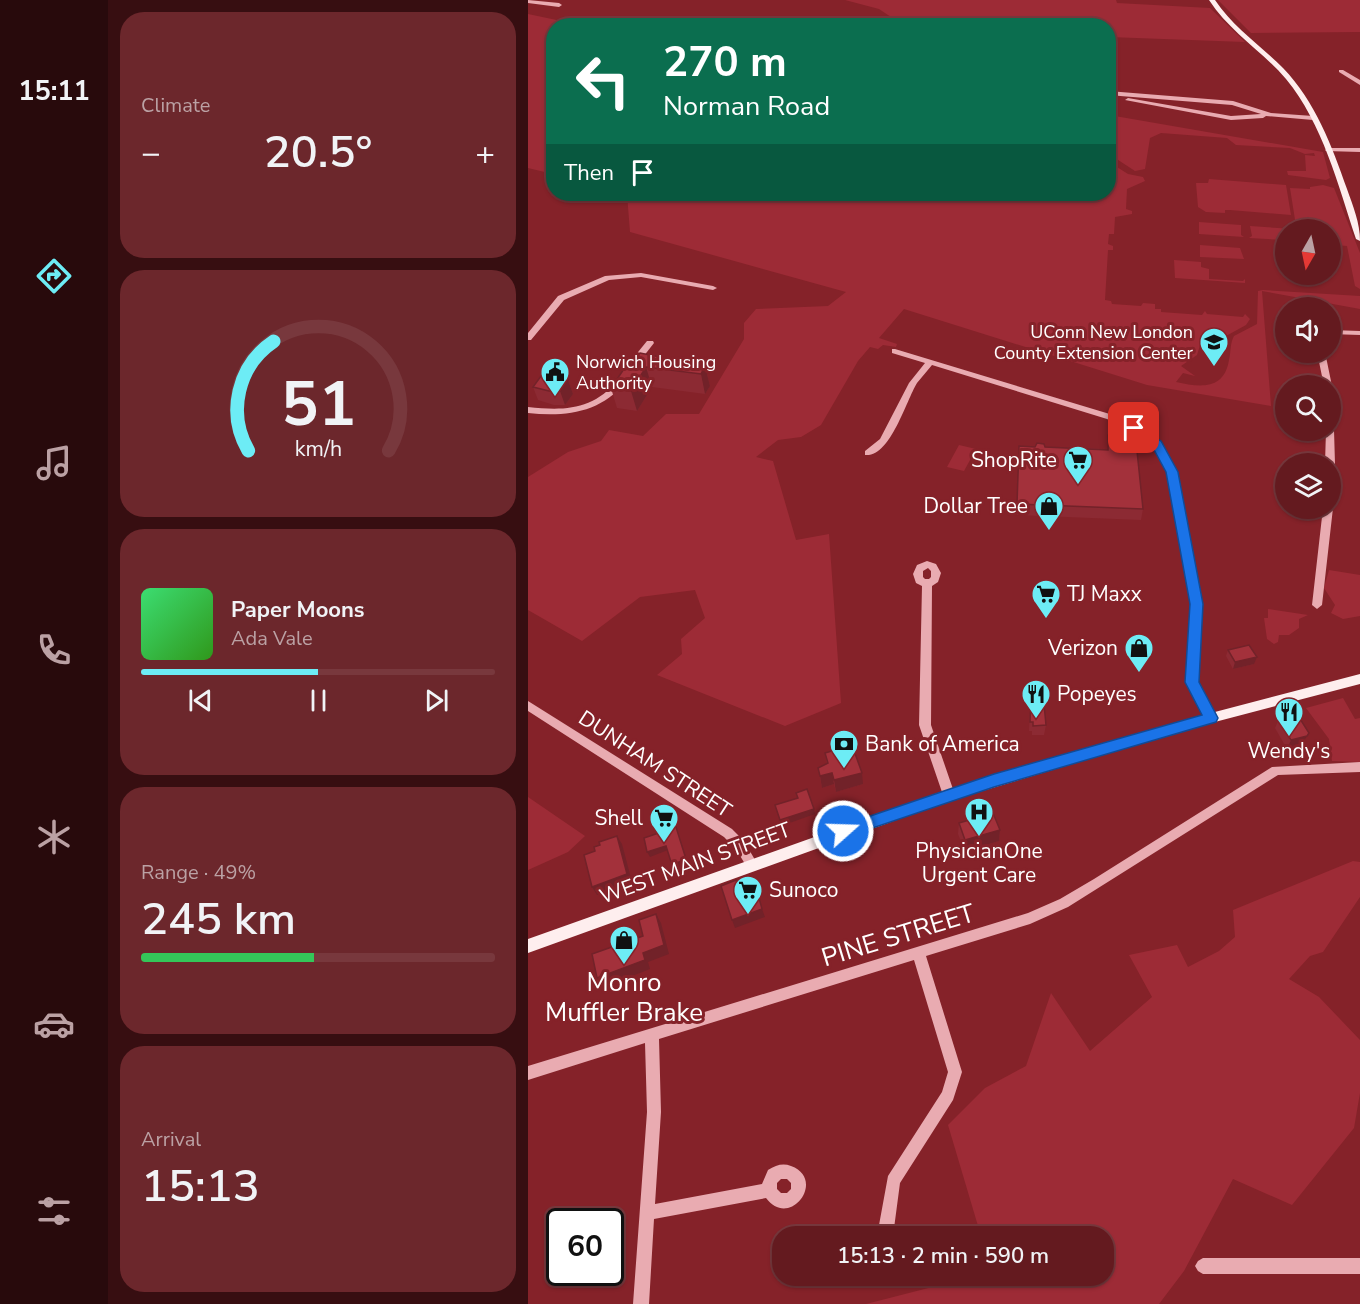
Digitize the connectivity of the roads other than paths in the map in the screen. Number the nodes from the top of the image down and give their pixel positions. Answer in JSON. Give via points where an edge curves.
{"nodes":[{"id":1,"x":1212,"y":0,"type":"edge"},
{"id":2,"x":528,"y":1,"type":"edge"},
{"id":3,"x":559,"y":5,"type":"dead end"},
{"id":4,"x":1341,"y":70,"type":"dead end"},
{"id":5,"x":1360,"y":83,"type":"edge"},
{"id":6,"x":1116,"y":95,"type":"edge"},
{"id":7,"x":1116,"y":96,"type":"edge"},
{"id":8,"x":1270,"y":115,"type":"junction"},
{"id":9,"x":1313,"y":118,"type":"junction"},
{"id":10,"x":1328,"y":150,"type":"junction"},
{"id":11,"x":1360,"y":150,"type":"edge"},
{"id":12,"x":1357,"y":224,"type":"edge"},
{"id":13,"x":1360,"y":239,"type":"edge"},
{"id":14,"x":713,"y":288,"type":"dead end"},
{"id":15,"x":1341,"y":332,"type":"edge"},
{"id":16,"x":1360,"y":333,"type":"edge"},
{"id":17,"x":528,"y":338,"type":"edge"},
{"id":18,"x":650,"y":343,"type":"dead end"},
{"id":19,"x":895,"y":351,"type":"dead end"},
{"id":20,"x":931,"y":361,"type":"junction"},
{"id":21,"x":528,"y":410,"type":"edge"},
{"id":22,"x":868,"y":453,"type":"dead end"},
{"id":23,"x":1327,"y":519,"type":"edge"},
{"id":24,"x":927,"y":582,"type":"dead end"},
{"id":25,"x":1317,"y":605,"type":"dead end"},
{"id":26,"x":1360,"y":679,"type":"edge"},
{"id":27,"x":528,"y":705,"type":"edge"},
{"id":28,"x":1211,"y":718,"type":"junction"},
{"id":29,"x":1360,"y":767,"type":"edge"},
{"id":30,"x":949,"y":795,"type":"junction"},
{"id":31,"x":752,"y":865,"type":"junction"},
{"id":32,"x":528,"y":946,"type":"edge"},
{"id":33,"x":918,"y":953,"type":"junction"},
{"id":34,"x":652,"y":1035,"type":"junction"},
{"id":35,"x":528,"y":1073,"type":"edge"},
{"id":36,"x":770,"y":1190,"type":"dead end"},
{"id":37,"x":647,"y":1213,"type":"junction"},
{"id":38,"x":886,"y":1226,"type":"edge"},
{"id":39,"x":1203,"y":1266,"type":"dead end"},
{"id":40,"x":1360,"y":1266,"type":"edge"},
{"id":41,"x":641,"y":1304,"type":"edge"}],
"edges":[{"from":1,"to":9,"type":"main road","via":[[1234,27],[1290,80]]},
{"from":2,"to":3,"type":"street"},
{"from":4,"to":5,"type":"street"},
{"from":6,"to":8,"type":"street","via":[[1228,103]]},
{"from":7,"to":8,"type":"street","via":[[1222,116]]},
{"from":8,"to":9,"type":"street"},
{"from":9,"to":10,"type":"main road"},
{"from":10,"to":11,"type":"street"},
{"from":10,"to":12,"type":"main road"},
{"from":12,"to":13,"type":"main road"},
{"from":14,"to":17,"type":"street","via":[[641,275],[599,281],[561,298]]},
{"from":15,"to":16,"type":"street"},
{"from":18,"to":21,"type":"street","via":[[603,400],[566,412]]},
{"from":19,"to":20,"type":"street"},
{"from":20,"to":22,"type":"street","via":[[913,383],[884,441]]},
{"from":20,"to":28,"type":"street","via":[[1116,420],[1143,433],[1159,447],[1172,472],[1196,599],[1192,685]]},
{"from":23,"to":25,"type":"street"},
{"from":24,"to":30,"type":"street","via":[[925,725]]},
{"from":26,"to":28,"type":"main road","name":"WEST MAIN STREET"},
{"from":27,"to":31,"type":"street","name":"DUNHAM STREET","via":[[728,833]]},
{"from":28,"to":30,"type":"main road","name":"WEST MAIN STREET"},
{"from":29,"to":33,"type":"street","name":"PINE STREET","via":[[1276,770],[1064,903],[1030,918]]},
{"from":30,"to":31,"type":"main road","name":"WEST MAIN STREET"},
{"from":31,"to":32,"type":"main road","name":"WEST MAIN STREET"},
{"from":33,"to":34,"type":"street","name":"PINE STREET"},
{"from":33,"to":38,"type":"street","via":[[955,1072],[948,1095],[893,1181]]},
{"from":34,"to":35,"type":"street","name":"PINE STREET"},
{"from":34,"to":37,"type":"street","via":[[654,1112]]},
{"from":36,"to":37,"type":"street"},
{"from":37,"to":41,"type":"street"},
{"from":39,"to":40,"type":"street"}]}
